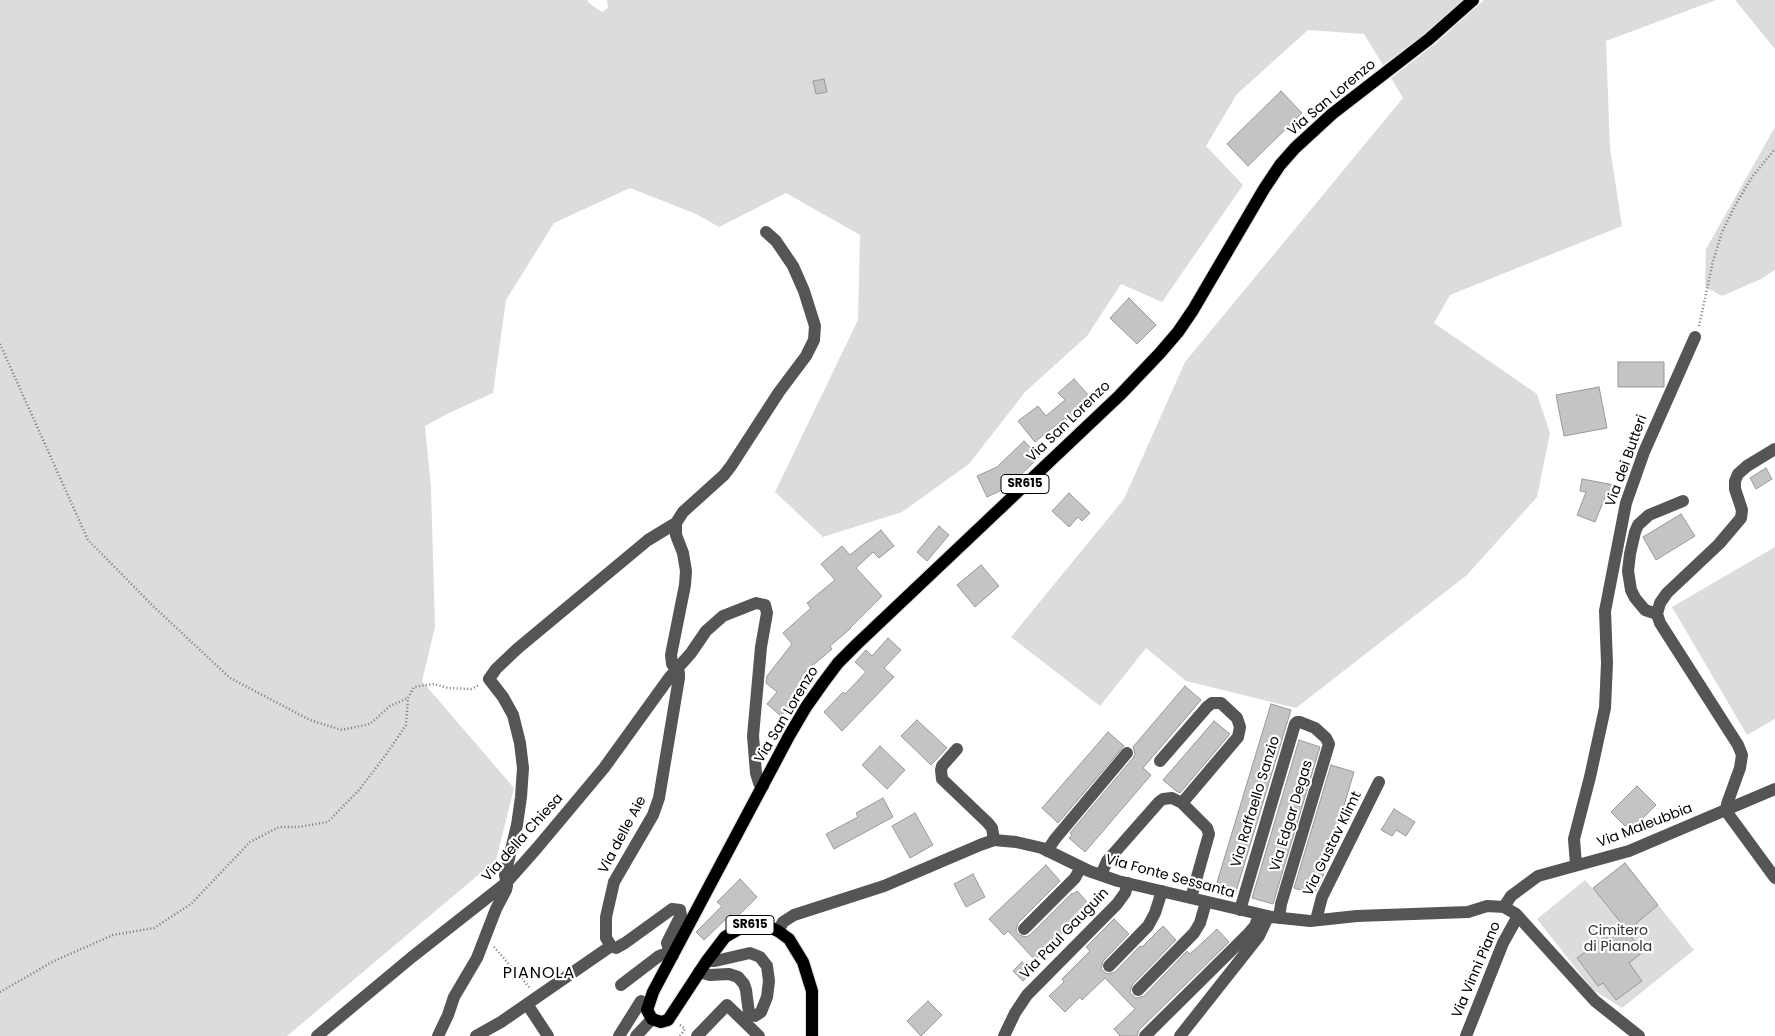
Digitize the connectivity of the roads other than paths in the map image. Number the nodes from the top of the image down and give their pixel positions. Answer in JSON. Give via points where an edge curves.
{"nodes":[{"id":1,"x":1474,"y":0,"type":"edge"},
{"id":2,"x":766,"y":232,"type":"dead end"},
{"id":3,"x":1695,"y":337,"type":"road end"},
{"id":4,"x":1775,"y":449,"type":"edge"},
{"id":5,"x":1683,"y":500,"type":"dead end"},
{"id":6,"x":676,"y":523,"type":"junction"},
{"id":7,"x":1657,"y":614,"type":"junction"},
{"id":8,"x":676,"y":670,"type":"junction"},
{"id":9,"x":1315,"y":728,"type":"joint"},
{"id":10,"x":957,"y":749,"type":"dead end"},
{"id":11,"x":1128,"y":753,"type":"dead end"},
{"id":12,"x":1160,"y":761,"type":"dead end"},
{"id":13,"x":1379,"y":782,"type":"dead end"},
{"id":14,"x":763,"y":786,"type":"junction"},
{"id":15,"x":1775,"y":789,"type":"edge"},
{"id":16,"x":1182,"y":803,"type":"junction"},
{"id":17,"x":1726,"y":811,"type":"junction"},
{"id":18,"x":994,"y":840,"type":"junction"},
{"id":19,"x":1047,"y":851,"type":"junction"},
{"id":20,"x":1576,"y":865,"type":"junction"},
{"id":21,"x":1081,"y":867,"type":"junction"},
{"id":22,"x":1101,"y":875,"type":"junction"},
{"id":23,"x":1775,"y":878,"type":"edge"},
{"id":24,"x":506,"y":883,"type":"junction"},
{"id":25,"x":1128,"y":883,"type":"junction"},
{"id":26,"x":1162,"y":891,"type":"junction"},
{"id":27,"x":1191,"y":898,"type":"junction"},
{"id":28,"x":1206,"y":902,"type":"junction"},
{"id":29,"x":1504,"y":907,"type":"junction"},
{"id":30,"x":1240,"y":910,"type":"junction"},
{"id":31,"x":1269,"y":916,"type":"junction"},
{"id":32,"x":1518,"y":916,"type":"junction"},
{"id":33,"x":1316,"y":920,"type":"junction"},
{"id":34,"x":1024,"y":930,"type":"dead end"},
{"id":35,"x":778,"y":931,"type":"junction"},
{"id":36,"x":611,"y":946,"type":"junction"},
{"id":37,"x":672,"y":954,"type":"junction"},
{"id":38,"x":703,"y":966,"type":"junction"},
{"id":39,"x":1109,"y":966,"type":"dead end"},
{"id":40,"x":621,"y":984,"type":"dead end"},
{"id":41,"x":1138,"y":990,"type":"dead end"},
{"id":42,"x":532,"y":1000,"type":"junction"},
{"id":43,"x":640,"y":1001,"type":"dead end"},
{"id":44,"x":746,"y":1017,"type":"junction"},
{"id":45,"x":652,"y":1019,"type":"junction"},
{"id":46,"x":494,"y":1031,"type":"edge"},
{"id":47,"x":317,"y":1036,"type":"edge"},
{"id":48,"x":438,"y":1036,"type":"edge"},
{"id":49,"x":476,"y":1036,"type":"edge"},
{"id":50,"x":548,"y":1036,"type":"edge"},
{"id":51,"x":619,"y":1036,"type":"edge"},
{"id":52,"x":636,"y":1036,"type":"edge"},
{"id":53,"x":697,"y":1036,"type":"edge"},
{"id":54,"x":760,"y":1036,"type":"edge"},
{"id":55,"x":812,"y":1036,"type":"edge"},
{"id":56,"x":1004,"y":1036,"type":"edge"},
{"id":57,"x":1145,"y":1036,"type":"edge"},
{"id":58,"x":1180,"y":1036,"type":"edge"},
{"id":59,"x":1466,"y":1036,"type":"edge"},
{"id":60,"x":1640,"y":1036,"type":"edge"}],
"edges":[{"from":1,"to":14,"type":"main road","name":"Via San Lorenzo","number":"SR615","via":[[1332,114],[1295,148],[1264,189],[1193,310],[1172,339],[1120,395],[838,663],[806,707]]},
{"from":2,"to":6,"type":"street","via":[[793,266],[815,326],[814,340],[731,466],[682,512]]},
{"from":3,"to":20,"type":"street","name":"Via dei Butteri","via":[[1644,452],[1626,503],[1605,611],[1605,708],[1574,839]]},
{"from":4,"to":7,"type":"street","via":[[1738,474],[1735,489],[1742,510],[1741,518],[1719,544],[1667,593]]},
{"from":5,"to":7,"type":"street","via":[[1649,515],[1635,532],[1628,571],[1631,590],[1645,610]]},
{"from":6,"to":8,"type":"street","name":"Via delle Aie","via":[[686,571],[671,655]]},
{"from":6,"to":24,"type":"street","via":[[648,540],[517,649],[489,679],[513,715],[523,768],[522,797],[506,866]]},
{"from":7,"to":17,"type":"street","via":[[1742,755]]},
{"from":8,"to":14,"type":"street","name":"Via della Chiesa","via":[[706,631],[723,616],[752,603],[765,605],[767,618],[760,647],[753,736],[756,773]]},
{"from":8,"to":24,"type":"street","name":"Via della Chiesa","via":[[604,768]]},
{"from":8,"to":36,"type":"street","name":"Via delle Aie","via":[[679,678],[676,706],[657,807],[619,872],[610,894],[605,933]]},
{"from":9,"to":30,"type":"street","name":"Via Raffaello Sanzio","via":[[1300,722],[1295,724]]},
{"from":9,"to":31,"type":"street","name":"Via Edgar Degas","via":[[1328,741],[1328,748],[1281,904]]},
{"from":10,"to":18,"type":"street","via":[[942,766],[942,779],[988,823]]},
{"from":11,"to":19,"type":"street"},
{"from":12,"to":16,"type":"street","via":[[1212,703],[1225,706],[1239,723],[1238,737]]},
{"from":13,"to":33,"type":"street","name":"Via Gustav Klimt","via":[[1322,897]]},
{"from":14,"to":37,"type":"main road","name":"Via San Lorenzo","number":"SR615"},
{"from":15,"to":17,"type":"street","name":"Via Maleubbia"},
{"from":16,"to":22,"type":"street","via":[[1168,798],[1159,802],[1107,861]]},
{"from":16,"to":27,"type":"street","via":[[1209,834]]},
{"from":17,"to":20,"type":"street","name":"Via Maleubbia","via":[[1629,851]]},
{"from":17,"to":23,"type":"street"},
{"from":18,"to":19,"type":"street","name":"Via Fonte Sessanta","via":[[1028,844]]},
{"from":18,"to":35,"type":"street","name":"Via Fonte Sessanta","via":[[884,886],[794,915],[783,922]]},
{"from":19,"to":21,"type":"street","name":"Via Fonte Sessanta"},
{"from":20,"to":29,"type":"street","name":"Via Maleubbia","via":[[1532,880],[1511,896]]},
{"from":21,"to":22,"type":"street","name":"Via Fonte Sessanta"},
{"from":21,"to":34,"type":"street"},
{"from":22,"to":25,"type":"street","name":"Via Fonte Sessanta"},
{"from":24,"to":47,"type":"street","name":"Via della Chiesa"},
{"from":24,"to":48,"type":"street","via":[[506,890],[477,958],[454,997]]},
{"from":25,"to":26,"type":"street","name":"Via Fonte Sessanta"},
{"from":25,"to":56,"type":"street","name":"Via Paul Gauguin","via":[[1118,904],[1033,987]]},
{"from":26,"to":27,"type":"street","name":"Via Fonte Sessanta"},
{"from":26,"to":39,"type":"street","via":[[1148,926]]},
{"from":27,"to":28,"type":"street","name":"Via Fonte Sessanta"},
{"from":28,"to":30,"type":"street","name":"Via Fonte Sessanta"},
{"from":28,"to":41,"type":"street","via":[[1194,933]]},
{"from":29,"to":32,"type":"street"},
{"from":29,"to":33,"type":"street","name":"Via Fonte Sessanta","via":[[1490,906],[1468,912]]},
{"from":30,"to":31,"type":"street","name":"Via Fonte Sessanta"},
{"from":31,"to":33,"type":"street","name":"Via Fonte Sessanta"},
{"from":31,"to":57,"type":"street","via":[[1255,926]]},
{"from":31,"to":58,"type":"street","via":[[1259,936]]},
{"from":32,"to":59,"type":"street","name":"Via Vinni Piano","via":[[1503,943]]},
{"from":32,"to":60,"type":"street","via":[[1587,994]]},
{"from":35,"to":38,"type":"main road","number":"SR615","via":[[759,924],[738,928],[726,937]]},
{"from":35,"to":55,"type":"main road","number":"SR615","via":[[792,943],[806,969],[812,991]]},
{"from":36,"to":37,"type":"street","via":[[616,948],[626,943],[672,909],[678,909],[681,915],[667,943]]},
{"from":36,"to":42,"type":"street"},
{"from":37,"to":40,"type":"street","via":[[659,956]]},
{"from":37,"to":45,"type":"main road","name":"Via San Lorenzo","number":"SR615","via":[[649,1000],[648,1010]]},
{"from":38,"to":44,"type":"street","via":[[710,975],[729,974],[744,984]]},
{"from":38,"to":44,"type":"street","via":[[750,953],[763,960],[769,976],[767,997],[759,1014]]},
{"from":38,"to":45,"type":"main road","number":"SR615","via":[[671,1017],[661,1022]]},
{"from":42,"to":46,"type":"street"},
{"from":42,"to":50,"type":"street"},
{"from":43,"to":51,"type":"street"},
{"from":44,"to":53,"type":"street","via":[[726,1004]]},
{"from":44,"to":54,"type":"street"},
{"from":45,"to":52,"type":"street"},
{"from":46,"to":49,"type":"street"}]}
